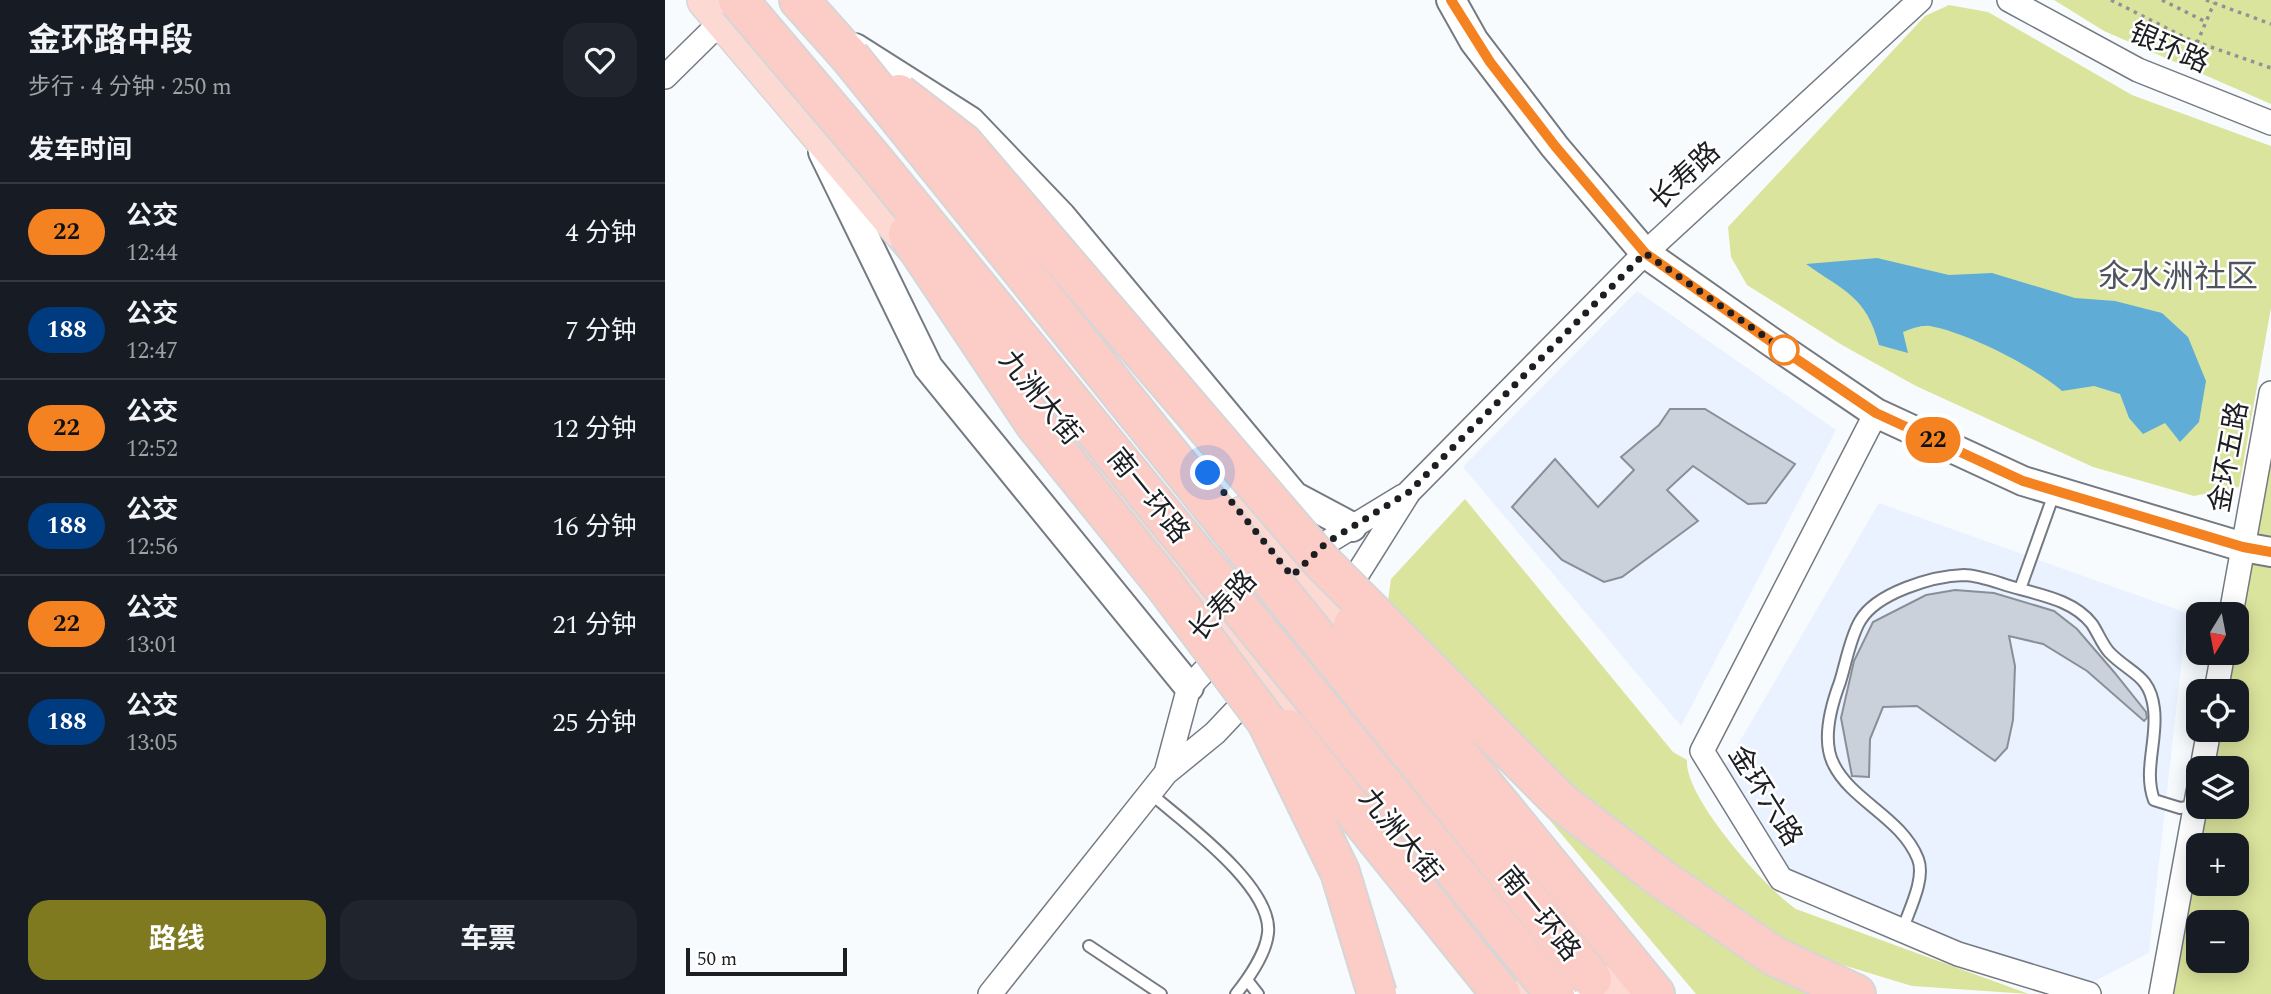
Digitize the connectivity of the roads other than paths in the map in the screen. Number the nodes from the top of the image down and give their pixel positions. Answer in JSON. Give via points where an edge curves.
{"nodes":[{"id":1,"x":799,"y":0,"type":"edge"},
{"id":2,"x":813,"y":0,"type":"edge"},
{"id":3,"x":1451,"y":0,"type":"edge"},
{"id":4,"x":1920,"y":0,"type":"edge"},
{"id":5,"x":2009,"y":0,"type":"edge"},
{"id":6,"x":727,"y":5,"type":"edge"},
{"id":7,"x":853,"y":53,"type":"junction"},
{"id":8,"x":665,"y":77,"type":"edge"},
{"id":9,"x":804,"y":115,"type":"junction"},
{"id":10,"x":2271,"y":123,"type":"edge"},
{"id":11,"x":873,"y":159,"type":"junction"},
{"id":12,"x":954,"y":164,"type":"junction"},
{"id":13,"x":1645,"y":253,"type":"junction"},
{"id":14,"x":985,"y":329,"type":"junction"},
{"id":15,"x":2271,"y":393,"type":"edge"},
{"id":16,"x":1876,"y":413,"type":"junction"},
{"id":17,"x":2055,"y":491,"type":"junction"},
{"id":18,"x":1409,"y":492,"type":"junction"},
{"id":19,"x":1352,"y":527,"type":"junction"},
{"id":20,"x":2243,"y":547,"type":"junction"},
{"id":21,"x":2271,"y":552,"type":"edge"},
{"id":22,"x":1292,"y":576,"type":"junction"},
{"id":23,"x":2020,"y":589,"type":"junction"},
{"id":24,"x":2233,"y":602,"type":"edge"},
{"id":25,"x":1325,"y":617,"type":"junction"},
{"id":26,"x":1233,"y":639,"type":"junction"},
{"id":27,"x":1266,"y":678,"type":"junction"},
{"id":28,"x":1189,"y":687,"type":"junction"},
{"id":29,"x":1166,"y":773,"type":"junction"},
{"id":30,"x":1150,"y":793,"type":"junction"},
{"id":31,"x":2186,"y":805,"type":"edge"},
{"id":32,"x":2193,"y":819,"type":"edge"},
{"id":33,"x":1902,"y":931,"type":"junction"},
{"id":34,"x":1089,"y":947,"type":"dead end"},
{"id":35,"x":1247,"y":980,"type":"junction"},
{"id":36,"x":1598,"y":987,"type":"edge"},
{"id":37,"x":990,"y":994,"type":"edge"},
{"id":38,"x":1161,"y":994,"type":"edge"},
{"id":39,"x":1236,"y":994,"type":"edge"},
{"id":40,"x":1258,"y":994,"type":"edge"},
{"id":41,"x":1377,"y":994,"type":"edge"},
{"id":42,"x":1501,"y":994,"type":"edge"},
{"id":43,"x":1530,"y":994,"type":"edge"},
{"id":44,"x":1555,"y":994,"type":"edge"},
{"id":45,"x":1628,"y":994,"type":"edge"},
{"id":46,"x":1655,"y":994,"type":"edge"},
{"id":47,"x":1856,"y":994,"type":"edge"},
{"id":48,"x":2089,"y":994,"type":"edge"},
{"id":49,"x":2161,"y":994,"type":"edge"}],
"edges":[{"from":1,"to":7,"type":"highway","name":"南一环路"},
{"from":2,"to":7,"type":"main road"},
{"from":3,"to":13,"type":"street","via":[[1482,52]]},
{"from":4,"to":13,"type":"street","name":"长寿路"},
{"from":5,"to":10,"type":"street","name":"银环路","via":[[2138,70]]},
{"from":6,"to":8,"type":"street"},
{"from":6,"to":9,"type":"main road","name":"九洲大街"},
{"from":6,"to":11,"type":"highway","name":"南一环路","bridge":true},
{"from":7,"to":12,"type":"main road"},
{"from":7,"to":19,"type":"street","via":[[970,121],[1061,216],[1294,496]]},
{"from":7,"to":36,"type":"highway","name":"南一环路","bridge":true},
{"from":7,"to":47,"type":"highway","bridge":true,"via":[[963,143],[1321,561],[1561,802],[1775,956]]},
{"from":9,"to":14,"type":"main road","name":"九洲大街"},
{"from":9,"to":28,"type":"street","via":[[928,367]]},
{"from":11,"to":41,"type":"highway","bridge":true,"via":[[914,247],[1035,424],[1267,722],[1340,872]]},
{"from":11,"to":44,"type":"highway","name":"南一环路","bridge":true},
{"from":12,"to":22,"type":"main road"},
{"from":12,"to":46,"type":"highway","bridge":true,"via":[[1070,276]]},
{"from":13,"to":16,"type":"street"},
{"from":13,"to":18,"type":"street","name":"长寿路"},
{"from":14,"to":26,"type":"main road","name":"九洲大街"},
{"from":14,"to":42,"type":"highway","bridge":true,"via":[[1045,422]]},
{"from":15,"to":20,"type":"street","name":"金环五路"},
{"from":16,"to":17,"type":"street","via":[[2023,481]]},
{"from":16,"to":33,"type":"street","name":"金环六路","via":[[1702,751],[1781,879]]},
{"from":17,"to":20,"type":"street"},
{"from":17,"to":23,"type":"lane"},
{"from":18,"to":19,"type":"street","name":"长寿路"},
{"from":18,"to":25,"type":"street","name":"长寿路","via":[[1343,597]]},
{"from":19,"to":22,"type":"street","name":"长寿路","via":[[1326,543]]},
{"from":20,"to":21,"type":"street"},
{"from":20,"to":24,"type":"street","name":"金环五路"},
{"from":22,"to":25,"type":"main road"},
{"from":22,"to":26,"type":"street","name":"长寿路"},
{"from":23,"to":31,"type":"lane","via":[[2063,601],[2091,622],[2110,653],[2150,688],[2155,731],[2149,787],[2154,800],[2180,808]]},
{"from":23,"to":33,"type":"lane","via":[[1964,575],[1918,584],[1885,597],[1860,621],[1837,690],[1829,751],[1834,767],[1904,835],[1920,863]]},
{"from":25,"to":27,"type":"street","name":"长寿路"},
{"from":25,"to":45,"type":"main road"},
{"from":26,"to":27,"type":"main road","name":"九洲大街"},
{"from":26,"to":28,"type":"street","name":"长寿路"},
{"from":27,"to":29,"type":"street","name":"长寿路","via":[[1215,733]]},
{"from":27,"to":43,"type":"main road","name":"九洲大街"},
{"from":28,"to":29,"type":"street","name":"长寿路"},
{"from":29,"to":30,"type":"street","name":"长寿路"},
{"from":30,"to":35,"type":"lane","via":[[1255,891],[1268,919],[1268,935]]},
{"from":30,"to":37,"type":"street","name":"长寿路"},
{"from":32,"to":49,"type":"street"},
{"from":33,"to":48,"type":"street","name":"金环六路","via":[[1958,954]]},
{"from":34,"to":38,"type":"lane"},
{"from":35,"to":39,"type":"lane"},
{"from":35,"to":40,"type":"lane"}]}
